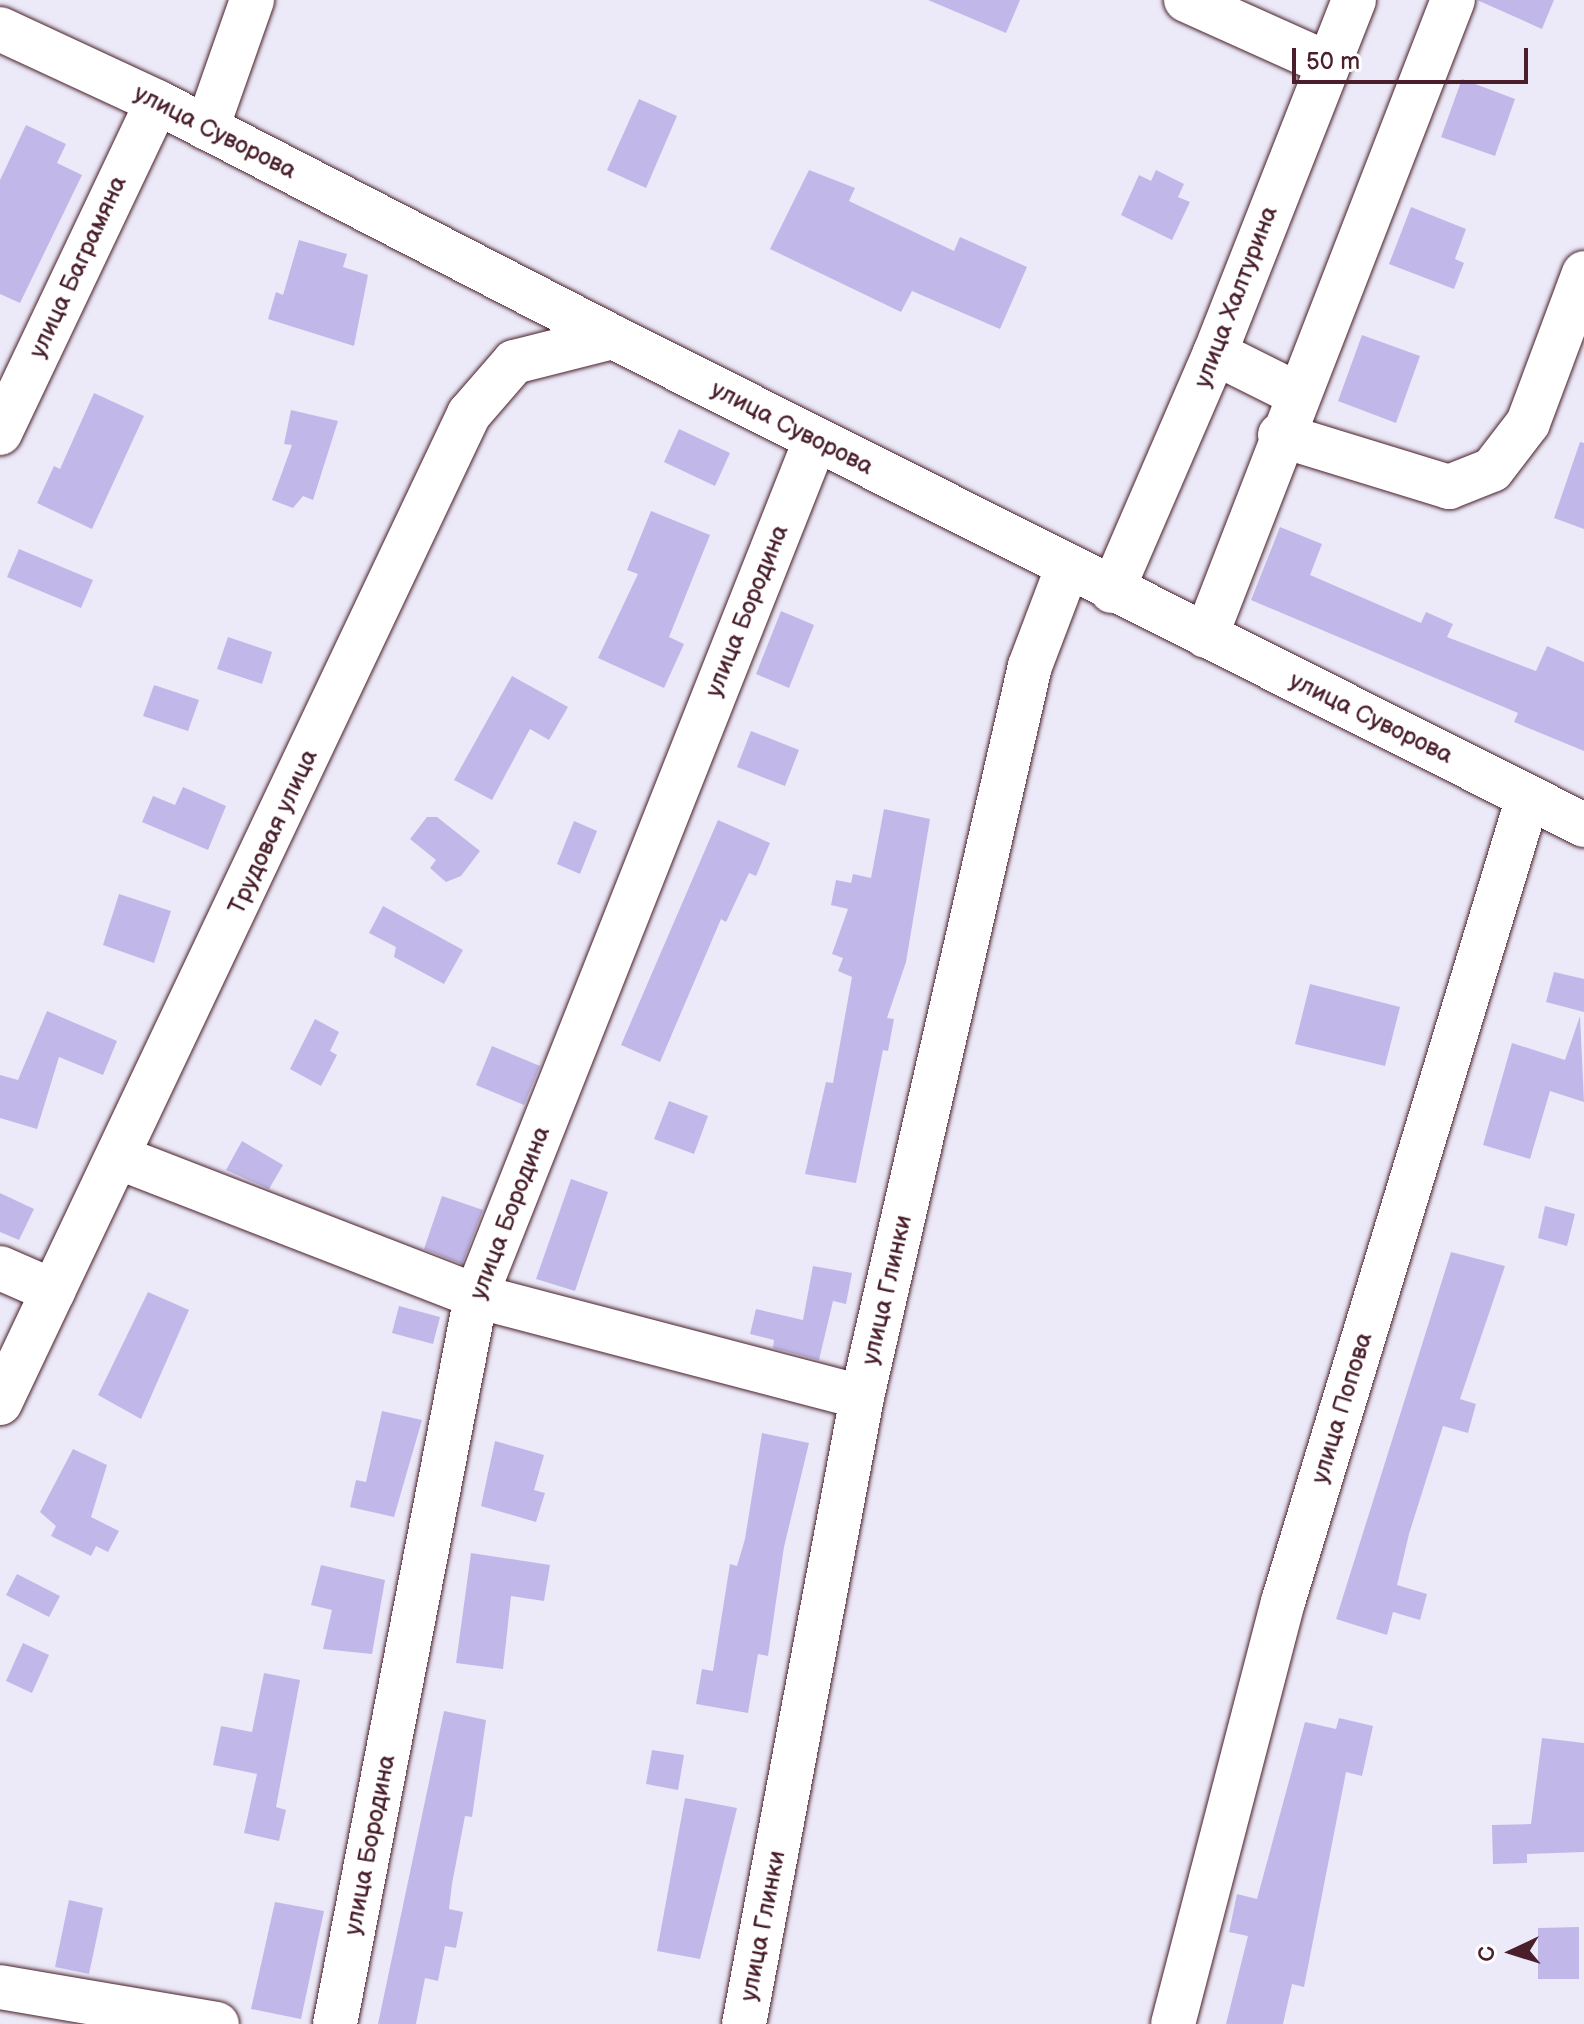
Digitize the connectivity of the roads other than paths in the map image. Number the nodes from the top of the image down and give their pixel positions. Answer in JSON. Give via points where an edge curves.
{"nodes":[{"id":1,"x":252,"y":0,"type":"edge"},
{"id":2,"x":1186,"y":0,"type":"edge"},
{"id":3,"x":1354,"y":0,"type":"edge"},
{"id":4,"x":1453,"y":0,"type":"edge"},
{"id":5,"x":0,"y":29,"type":"edge"},
{"id":6,"x":1326,"y":63,"type":"junction"},
{"id":7,"x":157,"y":102,"type":"junction"},
{"id":8,"x":207,"y":128,"type":"junction"},
{"id":9,"x":1584,"y":273,"type":"edge"},
{"id":10,"x":613,"y":337,"type":"junction"},
{"id":11,"x":1215,"y":353,"type":"junction"},
{"id":12,"x":1295,"y":393,"type":"junction"},
{"id":13,"x":0,"y":433,"type":"edge"},
{"id":14,"x":1280,"y":435,"type":"junction"},
{"id":15,"x":815,"y":441,"type":"junction"},
{"id":16,"x":1068,"y":566,"type":"junction"},
{"id":17,"x":1112,"y":591,"type":"junction"},
{"id":18,"x":1206,"y":636,"type":"junction"},
{"id":19,"x":1528,"y":797,"type":"junction"},
{"id":20,"x":1584,"y":825,"type":"edge"},
{"id":21,"x":120,"y":1158,"type":"junction"},
{"id":22,"x":0,"y":1268,"type":"edge"},
{"id":23,"x":53,"y":1291,"type":"junction"},
{"id":24,"x":476,"y":1296,"type":"junction"},
{"id":25,"x":862,"y":1397,"type":"junction"},
{"id":26,"x":0,"y":1403,"type":"edge"},
{"id":27,"x":0,"y":1987,"type":"edge"},
{"id":28,"x":217,"y":2024,"type":"edge"},
{"id":29,"x":335,"y":2024,"type":"edge"},
{"id":30,"x":744,"y":2024,"type":"edge"},
{"id":31,"x":1173,"y":2024,"type":"edge"}],
"edges":[{"from":1,"to":8,"type":"street"},
{"from":2,"to":6,"type":"street"},
{"from":3,"to":6,"type":"street","name":"улица Халтурина"},
{"from":4,"to":12,"type":"street"},
{"from":5,"to":7,"type":"street","name":"улица Суворова"},
{"from":6,"to":11,"type":"street","name":"улица Халтурина"},
{"from":7,"to":8,"type":"street","name":"улица Суворова"},
{"from":7,"to":13,"type":"street","name":"улица Баграмяна"},
{"from":8,"to":10,"type":"street","name":"улица Суворова"},
{"from":9,"to":14,"type":"street","via":[[1528,423],[1492,470],[1449,487]]},
{"from":10,"to":15,"type":"street","name":"улица Суворова"},
{"from":10,"to":21,"type":"street","name":"Трудовая улица","via":[[514,362],[469,414]]},
{"from":11,"to":12,"type":"street"},
{"from":11,"to":17,"type":"street","name":"улица Халтурина"},
{"from":12,"to":14,"type":"street"},
{"from":14,"to":18,"type":"street"},
{"from":15,"to":16,"type":"street","name":"улица Суворова"},
{"from":15,"to":24,"type":"street","name":"улица Бородина"},
{"from":16,"to":17,"type":"street","name":"улица Суворова"},
{"from":16,"to":25,"type":"street","name":"улица Глинки","via":[[1030,666]]},
{"from":17,"to":18,"type":"street","name":"улица Суворова"},
{"from":18,"to":19,"type":"street","name":"улица Суворова"},
{"from":19,"to":20,"type":"street","name":"улица Суворова"},
{"from":19,"to":31,"type":"street","name":"улица Попова","via":[[1283,1602]]},
{"from":21,"to":23,"type":"street","name":"Трудовая улица"},
{"from":21,"to":24,"type":"street"},
{"from":22,"to":23,"type":"street"},
{"from":23,"to":26,"type":"street","name":"Трудовая улица"},
{"from":24,"to":25,"type":"street"},
{"from":24,"to":29,"type":"street","name":"улица Бородина"},
{"from":25,"to":30,"type":"street","name":"улица Глинки"},
{"from":27,"to":28,"type":"street"}]}
